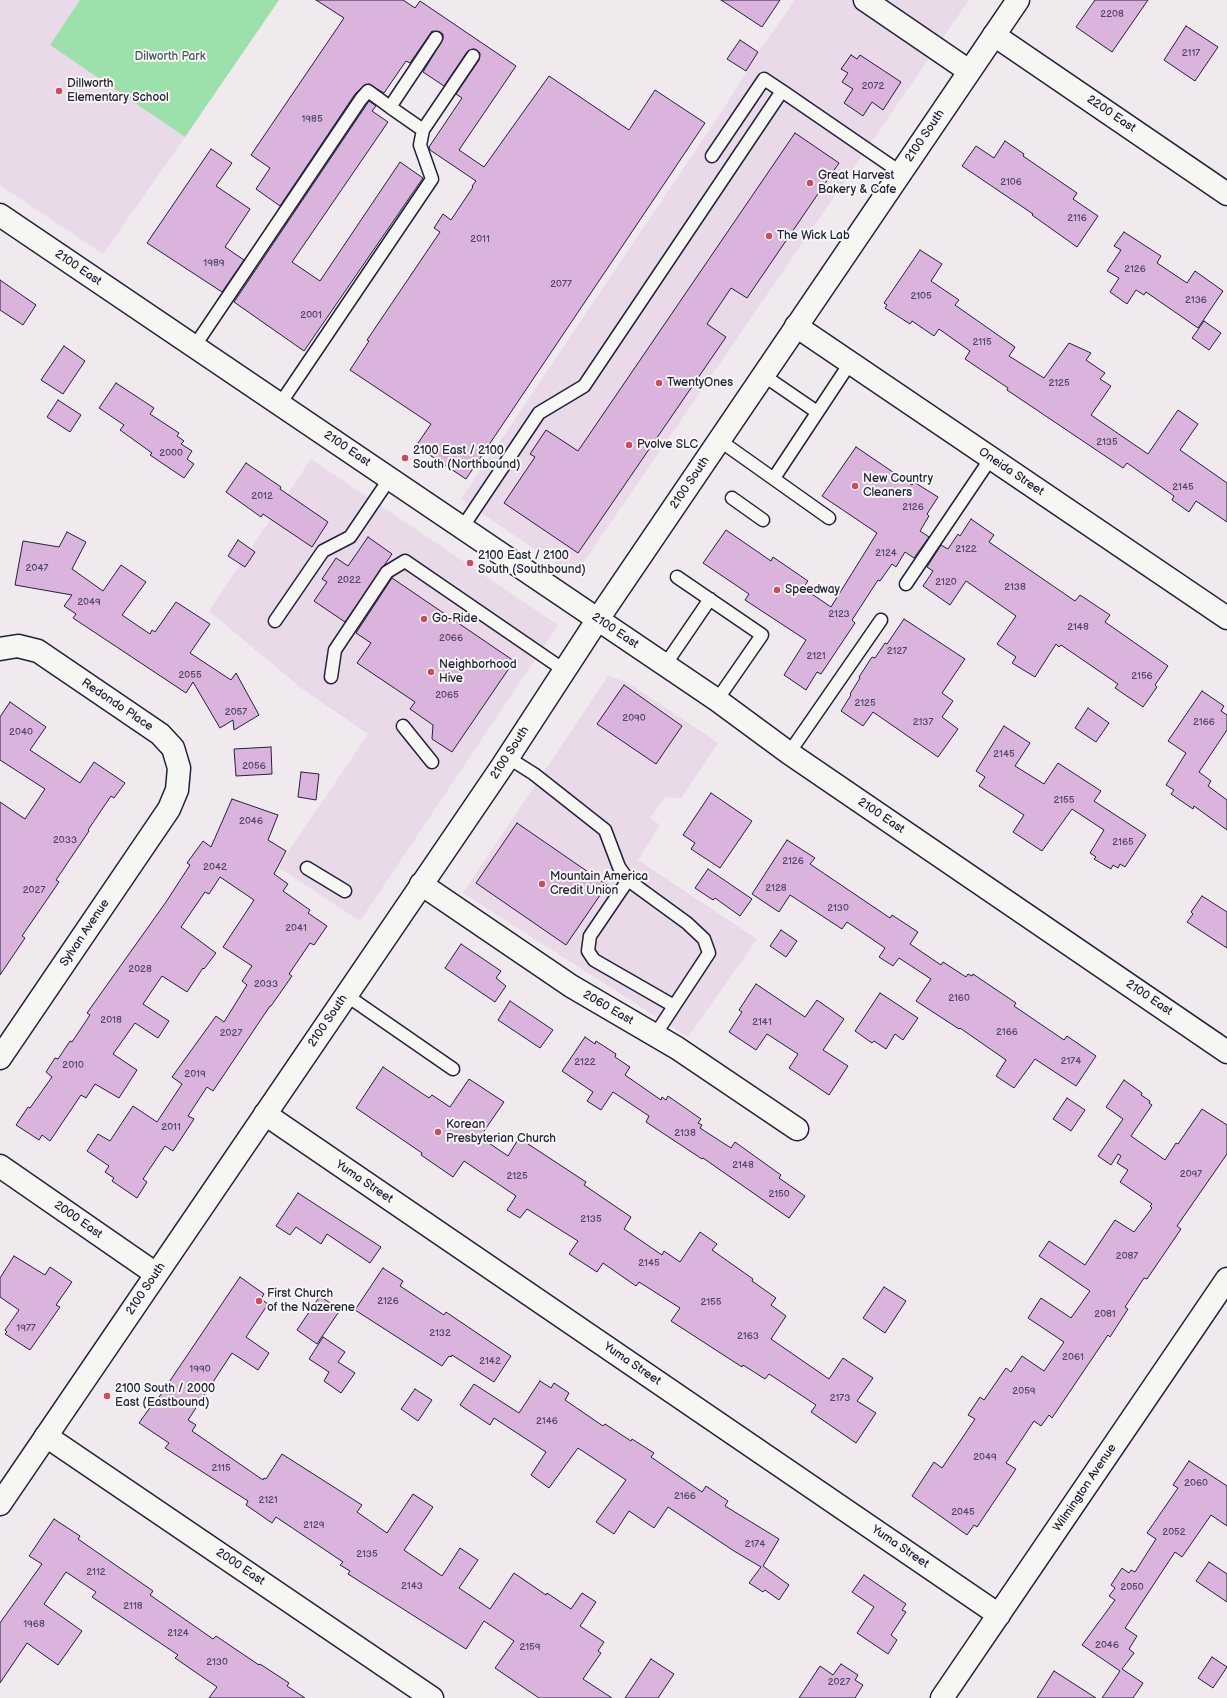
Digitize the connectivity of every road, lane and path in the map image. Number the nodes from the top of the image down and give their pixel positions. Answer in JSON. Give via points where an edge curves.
{"nodes":[{"id":1,"x":865,"y":0,"type":"edge"},
{"id":2,"x":1018,"y":0,"type":"edge"},
{"id":3,"x":994,"y":35,"type":"junction"},
{"id":4,"x":436,"y":38,"type":"dead end"},
{"id":5,"x":473,"y":56,"type":"dead end"},
{"id":6,"x":969,"y":71,"type":"junction"},
{"id":7,"x":782,"y":91,"type":"junction"},
{"id":8,"x":390,"y":107,"type":"junction"},
{"id":9,"x":423,"y":130,"type":"junction"},
{"id":10,"x":712,"y":156,"type":"dead end"},
{"id":11,"x":900,"y":172,"type":"junction"},
{"id":12,"x":1227,"y":194,"type":"edge"},
{"id":13,"x":0,"y":215,"type":"edge"},
{"id":14,"x":796,"y":326,"type":"junction"},
{"id":15,"x":194,"y":347,"type":"junction"},
{"id":16,"x":850,"y":363,"type":"junction"},
{"id":17,"x":763,"y":375,"type":"junction"},
{"id":18,"x":280,"y":404,"type":"junction"},
{"id":19,"x":818,"y":412,"type":"junction"},
{"id":20,"x":719,"y":440,"type":"junction"},
{"id":21,"x":991,"y":458,"type":"junction"},
{"id":22,"x":390,"y":478,"type":"junction"},
{"id":23,"x":774,"y":478,"type":"junction"},
{"id":24,"x":732,"y":498,"type":"dead end"},
{"id":25,"x":829,"y":518,"type":"dead end"},
{"id":26,"x":763,"y":520,"type":"dead end"},
{"id":27,"x":462,"y":528,"type":"junction"},
{"id":28,"x":677,"y":577,"type":"dead end"},
{"id":29,"x":906,"y":584,"type":"dead end"},
{"id":30,"x":710,"y":599,"type":"junction"},
{"id":31,"x":1227,"y":618,"type":"edge"},
{"id":32,"x":598,"y":619,"type":"junction"},
{"id":33,"x":881,"y":620,"type":"dead end"},
{"id":34,"x":275,"y":622,"type":"dead end"},
{"id":35,"x":0,"y":649,"type":"edge"},
{"id":36,"x":665,"y":665,"type":"junction"},
{"id":37,"x":564,"y":670,"type":"junction"},
{"id":38,"x":331,"y":677,"type":"dead end"},
{"id":39,"x":717,"y":700,"type":"junction"},
{"id":40,"x":403,"y":726,"type":"dead end"},
{"id":41,"x":789,"y":753,"type":"junction"},
{"id":42,"x":507,"y":756,"type":"junction"},
{"id":43,"x":432,"y":762,"type":"dead end"},
{"id":44,"x":169,"y":809,"type":"joint"},
{"id":45,"x":307,"y":868,"type":"dead end"},
{"id":46,"x":628,"y":880,"type":"junction"},
{"id":47,"x":421,"y":884,"type":"junction"},
{"id":48,"x":345,"y":891,"type":"dead end"},
{"id":49,"x":346,"y":995,"type":"junction"},
{"id":50,"x":674,"y":1006,"type":"junction"},
{"id":51,"x":655,"y":1035,"type":"junction"},
{"id":52,"x":1227,"y":1052,"type":"edge"},
{"id":53,"x":0,"y":1058,"type":"edge"},
{"id":54,"x":453,"y":1069,"type":"dead end"},
{"id":55,"x":265,"y":1114,"type":"junction"},
{"id":56,"x":797,"y":1129,"type":"dead end"},
{"id":57,"x":0,"y":1166,"type":"edge"},
{"id":58,"x":156,"y":1274,"type":"junction"},
{"id":59,"x":1227,"y":1279,"type":"edge"},
{"id":60,"x":46,"y":1436,"type":"junction"},
{"id":61,"x":0,"y":1504,"type":"edge"},
{"id":62,"x":999,"y":1615,"type":"junction"},
{"id":63,"x":432,"y":1698,"type":"edge"},
{"id":64,"x":942,"y":1698,"type":"edge"}],
"edges":[{"from":1,"to":6,"type":"street"},
{"from":2,"to":3,"type":"street","name":"2100 South"},
{"from":3,"to":6,"type":"street","name":"2100 South"},
{"from":3,"to":12,"type":"street","name":"2200 East"},
{"from":4,"to":8,"type":"lane"},
{"from":5,"to":9,"type":"lane"},
{"from":6,"to":11,"type":"street","name":"2100 South"},
{"from":7,"to":10,"type":"lane","via":[[764,79]]},
{"from":7,"to":11,"type":"lane"},
{"from":7,"to":27,"type":"lane","via":[[584,386],[539,413]]},
{"from":8,"to":9,"type":"lane"},
{"from":8,"to":15,"type":"lane","via":[[368,91],[361,99]]},
{"from":9,"to":18,"type":"lane","via":[[420,145],[432,179]]},
{"from":11,"to":14,"type":"street","name":"2100 South"},
{"from":13,"to":15,"type":"street","name":"2100 East"},
{"from":14,"to":16,"type":"street","name":"Oneida Street"},
{"from":14,"to":17,"type":"street","name":"2100 South"},
{"from":15,"to":18,"type":"street","name":"2100 East"},
{"from":16,"to":19,"type":"lane"},
{"from":16,"to":21,"type":"street","name":"Oneida Street"},
{"from":17,"to":19,"type":"lane"},
{"from":17,"to":20,"type":"street","name":"2100 South"},
{"from":18,"to":22,"type":"street","name":"2100 East"},
{"from":19,"to":23,"type":"lane"},
{"from":20,"to":23,"type":"lane"},
{"from":20,"to":32,"type":"street","name":"2100 South"},
{"from":21,"to":29,"type":"lane"},
{"from":21,"to":31,"type":"street","name":"Oneida Street"},
{"from":22,"to":27,"type":"street","name":"2100 East"},
{"from":22,"to":34,"type":"lane","via":[[350,537],[323,551]]},
{"from":23,"to":25,"type":"lane"},
{"from":24,"to":26,"type":"lane"},
{"from":27,"to":32,"type":"street","name":"2100 East"},
{"from":28,"to":30,"type":"lane"},
{"from":30,"to":36,"type":"lane"},
{"from":30,"to":39,"type":"lane","via":[[762,635]]},
{"from":32,"to":36,"type":"street","name":"2100 East"},
{"from":32,"to":37,"type":"street","name":"2100 South"},
{"from":33,"to":41,"type":"lane"},
{"from":35,"to":44,"type":"street","name":"Redondo Place","via":[[18,646],[38,651],[160,734],[173,748],[179,768],[177,790]]},
{"from":36,"to":39,"type":"street","name":"2100 East"},
{"from":37,"to":38,"type":"lane","via":[[405,561],[387,572],[334,650]]},
{"from":37,"to":42,"type":"street","name":"2100 South"},
{"from":39,"to":41,"type":"street","name":"2100 East"},
{"from":40,"to":43,"type":"lane"},
{"from":41,"to":52,"type":"street","name":"2100 East"},
{"from":42,"to":46,"type":"lane","via":[[605,830],[619,867]]},
{"from":42,"to":47,"type":"street","name":"2100 South"},
{"from":44,"to":53,"type":"street","name":"Sylvan Avenue"},
{"from":45,"to":48,"type":"lane"},
{"from":46,"to":50,"type":"lane","via":[[687,923],[704,939],[709,953]]},
{"from":46,"to":50,"type":"lane","via":[[590,936],[588,951],[594,960]]},
{"from":47,"to":49,"type":"street","name":"2100 South"},
{"from":47,"to":51,"type":"street","name":"2060 East","via":[[571,986]]},
{"from":49,"to":54,"type":"lane"},
{"from":49,"to":55,"type":"street","name":"2100 South"},
{"from":50,"to":51,"type":"lane"},
{"from":51,"to":56,"type":"street","name":"2060 East"},
{"from":55,"to":58,"type":"street","name":"2100 South"},
{"from":55,"to":62,"type":"street","name":"Yuma Street"},
{"from":57,"to":58,"type":"street","name":"2000 East"},
{"from":58,"to":60,"type":"street","name":"2100 South"},
{"from":59,"to":62,"type":"street","name":"Wilmington Avenue"},
{"from":60,"to":61,"type":"street","name":"2100 South"},
{"from":60,"to":63,"type":"street","name":"2000 East"},
{"from":62,"to":64,"type":"street","name":"Wilmington Avenue"}]}
